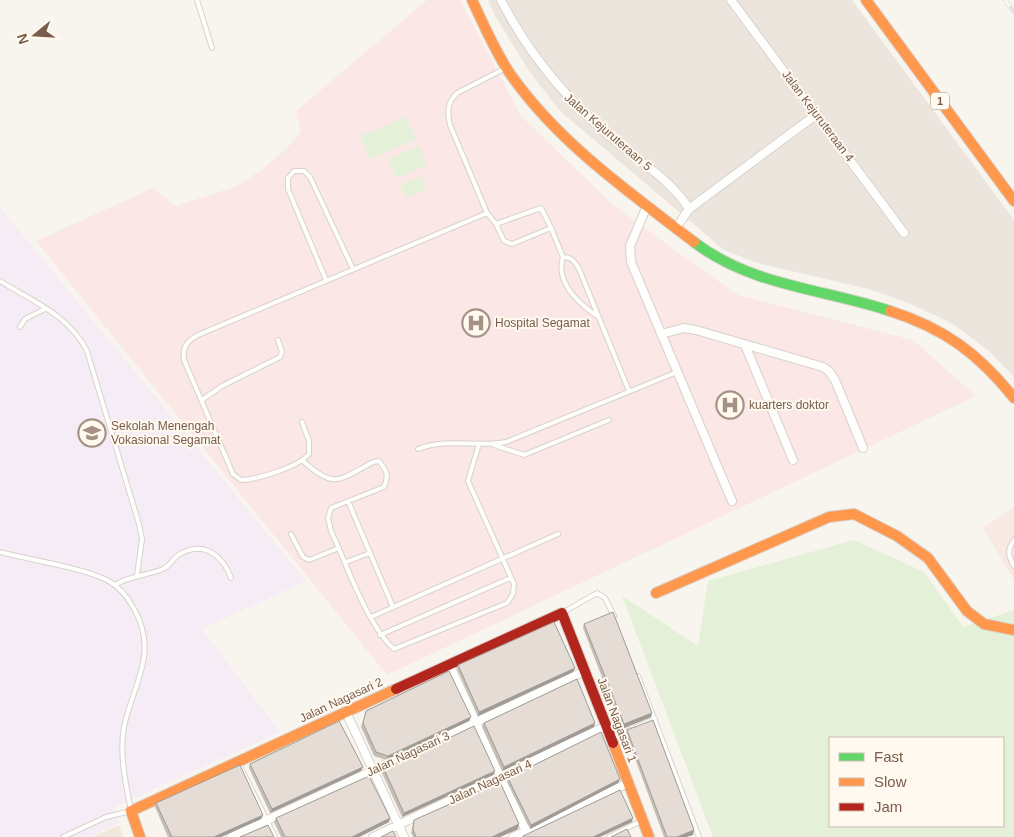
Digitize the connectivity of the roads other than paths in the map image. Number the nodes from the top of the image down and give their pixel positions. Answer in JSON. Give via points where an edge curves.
{"nodes":[{"id":1,"x":197,"y":0,"type":"edge"},
{"id":2,"x":472,"y":0,"type":"edge"},
{"id":3,"x":501,"y":0,"type":"edge"},
{"id":4,"x":731,"y":0,"type":"edge"},
{"id":5,"x":866,"y":0,"type":"edge"},
{"id":6,"x":212,"y":48,"type":"dead end"},
{"id":7,"x":506,"y":68,"type":"junction"},
{"id":8,"x":817,"y":114,"type":"junction"},
{"id":9,"x":1014,"y":201,"type":"edge"},
{"id":10,"x":647,"y":206,"type":"junction"},
{"id":11,"x":689,"y":209,"type":"junction"},
{"id":12,"x":487,"y":212,"type":"junction"},
{"id":13,"x":496,"y":224,"type":"junction"},
{"id":14,"x":551,"y":228,"type":"junction"},
{"id":15,"x":676,"y":228,"type":"junction"},
{"id":16,"x":904,"y":232,"type":"dead end"},
{"id":17,"x":563,"y":257,"type":"junction"},
{"id":18,"x":353,"y":269,"type":"junction"},
{"id":19,"x":0,"y":280,"type":"edge"},
{"id":20,"x":326,"y":280,"type":"junction"},
{"id":21,"x":45,"y":309,"type":"junction"},
{"id":22,"x":597,"y":316,"type":"junction"},
{"id":23,"x":20,"y":327,"type":"dead end"},
{"id":24,"x":661,"y":334,"type":"junction"},
{"id":25,"x":278,"y":340,"type":"dead end"},
{"id":26,"x":745,"y":345,"type":"junction"},
{"id":27,"x":677,"y":372,"type":"junction"},
{"id":28,"x":629,"y":391,"type":"junction"},
{"id":29,"x":1014,"y":398,"type":"edge"},
{"id":30,"x":202,"y":400,"type":"junction"},
{"id":31,"x":609,"y":420,"type":"dead end"},
{"id":32,"x":302,"y":422,"type":"dead end"},
{"id":33,"x":479,"y":444,"type":"junction"},
{"id":34,"x":494,"y":445,"type":"junction"},
{"id":35,"x":863,"y":448,"type":"dead end"},
{"id":36,"x":418,"y":449,"type":"dead end"},
{"id":37,"x":793,"y":460,"type":"dead end"},
{"id":38,"x":303,"y":461,"type":"junction"},
{"id":39,"x":348,"y":501,"type":"junction"},
{"id":40,"x":732,"y":501,"type":"dead end"},
{"id":41,"x":290,"y":534,"type":"dead end"},
{"id":42,"x":558,"y":534,"type":"dead end"},
{"id":43,"x":1014,"y":540,"type":"edge"},
{"id":44,"x":339,"y":548,"type":"junction"},
{"id":45,"x":0,"y":552,"type":"edge"},
{"id":46,"x":370,"y":553,"type":"junction"},
{"id":47,"x":502,"y":559,"type":"junction"},
{"id":48,"x":346,"y":562,"type":"junction"},
{"id":49,"x":1014,"y":566,"type":"edge"},
{"id":50,"x":137,"y":575,"type":"junction"},
{"id":51,"x":231,"y":578,"type":"dead end"},
{"id":52,"x":510,"y":578,"type":"junction"},
{"id":53,"x":115,"y":585,"type":"junction"},
{"id":54,"x":656,"y":593,"type":"dead end"},
{"id":55,"x":393,"y":607,"type":"junction"},
{"id":56,"x":562,"y":612,"type":"junction"},
{"id":57,"x":370,"y":617,"type":"junction"},
{"id":58,"x":615,"y":620,"type":"edge"},
{"id":59,"x":1014,"y":630,"type":"edge"},
{"id":60,"x":380,"y":635,"type":"junction"},
{"id":61,"x":449,"y":664,"type":"junction"},
{"id":62,"x":585,"y":671,"type":"junction"},
{"id":63,"x":637,"y":674,"type":"edge"},
{"id":64,"x":346,"y":712,"type":"junction"},
{"id":65,"x":655,"y":719,"type":"junction"},
{"id":66,"x":475,"y":723,"type":"junction"},
{"id":67,"x":606,"y":726,"type":"junction"},
{"id":68,"x":611,"y":738,"type":"junction"},
{"id":69,"x":238,"y":761,"type":"junction"},
{"id":70,"x":374,"y":770,"type":"junction"},
{"id":71,"x":500,"y":777,"type":"junction"},
{"id":72,"x":628,"y":783,"type":"junction"},
{"id":73,"x":131,"y":811,"type":"junction"},
{"id":74,"x":266,"y":820,"type":"junction"},
{"id":75,"x":643,"y":820,"type":"junction"},
{"id":76,"x":399,"y":825,"type":"junction"},
{"id":77,"x":526,"y":831,"type":"junction"},
{"id":78,"x":62,"y":837,"type":"edge"},
{"id":79,"x":140,"y":837,"type":"edge"},
{"id":80,"x":231,"y":837,"type":"edge"},
{"id":81,"x":274,"y":837,"type":"edge"},
{"id":82,"x":373,"y":837,"type":"edge"},
{"id":83,"x":404,"y":837,"type":"edge"},
{"id":84,"x":514,"y":837,"type":"edge"},
{"id":85,"x":609,"y":837,"type":"edge"},
{"id":86,"x":649,"y":837,"type":"edge"},
{"id":87,"x":699,"y":837,"type":"edge"}],
"edges":[{"from":1,"to":6,"type":"lane"},
{"from":2,"to":7,"type":"main road"},
{"from":3,"to":11,"type":"street","name":"Jalan Kejuruteraan 5","via":[[532,52],[564,94],[665,182]]},
{"from":4,"to":8,"type":"street","name":"Jalan Kejuruteraan 4"},
{"from":5,"to":9,"type":"main road","number":"1"},
{"from":7,"to":10,"type":"main road","via":[[548,119]]},
{"from":7,"to":12,"type":"lane","via":[[457,94],[448,106],[450,125]]},
{"from":8,"to":11,"type":"street"},
{"from":8,"to":16,"type":"street","name":"Jalan Kejuruteraan 4"},
{"from":10,"to":15,"type":"main road"},
{"from":10,"to":24,"type":"street","via":[[630,246],[631,262]]},
{"from":11,"to":15,"type":"street"},
{"from":12,"to":13,"type":"lane"},
{"from":12,"to":18,"type":"lane"},
{"from":13,"to":14,"type":"lane","via":[[508,244]]},
{"from":13,"to":14,"type":"lane","via":[[541,208]]},
{"from":14,"to":17,"type":"lane"},
{"from":15,"to":29,"type":"main road","via":[[712,256],[744,272],[896,311],[944,332],[994,372]]},
{"from":17,"to":22,"type":"lane","via":[[574,261]]},
{"from":17,"to":22,"type":"lane","via":[[561,271],[569,292]]},
{"from":18,"to":20,"type":"lane"},
{"from":18,"to":20,"type":"lane","via":[[310,177],[304,171],[294,171],[288,178],[288,189]]},
{"from":19,"to":21,"type":"lane"},
{"from":20,"to":30,"type":"lane","via":[[190,339],[185,344],[184,360]]},
{"from":21,"to":23,"type":"lane","via":[[25,319]]},
{"from":21,"to":50,"type":"lane","via":[[68,323],[80,336],[87,351],[139,524],[142,539]]},
{"from":22,"to":28,"type":"lane"},
{"from":24,"to":26,"type":"street","via":[[684,328]]},
{"from":24,"to":27,"type":"street"},
{"from":25,"to":30,"type":"lane","via":[[282,352],[280,357],[222,386]]},
{"from":26,"to":35,"type":"street","via":[[816,364],[829,371]]},
{"from":26,"to":37,"type":"street"},
{"from":27,"to":28,"type":"lane"},
{"from":27,"to":40,"type":"street"},
{"from":28,"to":34,"type":"lane"},
{"from":30,"to":38,"type":"lane","via":[[233,474],[241,480],[251,480]]},
{"from":31,"to":34,"type":"lane","via":[[524,455]]},
{"from":32,"to":38,"type":"lane","via":[[310,454]]},
{"from":33,"to":34,"type":"lane"},
{"from":33,"to":36,"type":"lane","via":[[450,442]]},
{"from":33,"to":47,"type":"lane","via":[[468,481]]},
{"from":38,"to":39,"type":"lane","via":[[320,476],[333,481],[378,461],[388,478],[384,487]]},
{"from":39,"to":44,"type":"lane","via":[[331,508],[328,518]]},
{"from":39,"to":46,"type":"lane"},
{"from":41,"to":44,"type":"lane","via":[[309,560]]},
{"from":42,"to":47,"type":"lane"},
{"from":43,"to":49,"type":"lane","via":[[1008,555]]},
{"from":44,"to":48,"type":"lane"},
{"from":45,"to":53,"type":"lane","via":[[90,574]]},
{"from":46,"to":48,"type":"lane"},
{"from":46,"to":55,"type":"lane"},
{"from":47,"to":52,"type":"lane"},
{"from":47,"to":55,"type":"lane"},
{"from":48,"to":57,"type":"lane"},
{"from":50,"to":51,"type":"lane","via":[[163,569],[176,557],[188,551],[201,550],[220,558]]},
{"from":50,"to":53,"type":"lane"},
{"from":52,"to":60,"type":"lane"},
{"from":52,"to":60,"type":"lane","via":[[514,584],[508,603],[400,648],[394,649]]},
{"from":53,"to":73,"type":"lane","via":[[136,611],[146,640],[143,669],[124,728],[123,748]]},
{"from":54,"to":59,"type":"main road","via":[[829,518],[854,514],[897,536],[928,558],[968,611],[984,624]]},
{"from":55,"to":57,"type":"lane"},
{"from":56,"to":58,"type":"lane","via":[[598,593],[605,598]]},
{"from":56,"to":61,"type":"main road","name":"Jalan Nagasari 2"},
{"from":56,"to":62,"type":"main road","name":"Jalan Nagasari 1"},
{"from":57,"to":60,"type":"lane"},
{"from":61,"to":64,"type":"main road","name":"Jalan Nagasari 2"},
{"from":61,"to":66,"type":"street"},
{"from":62,"to":66,"type":"street","name":"Jalan Nagasari 3"},
{"from":62,"to":67,"type":"main road","name":"Jalan Nagasari 1"},
{"from":63,"to":65,"type":"lane"},
{"from":64,"to":69,"type":"main road","name":"Jalan Nagasari 2"},
{"from":64,"to":70,"type":"street"},
{"from":65,"to":68,"type":"lane"},
{"from":65,"to":87,"type":"lane"},
{"from":66,"to":70,"type":"street","name":"Jalan Nagasari 3"},
{"from":66,"to":71,"type":"street"},
{"from":67,"to":68,"type":"main road","name":"Jalan Nagasari 1"},
{"from":67,"to":71,"type":"street","name":"Jalan Nagasari 4"},
{"from":68,"to":72,"type":"main road","name":"Jalan Nagasari 1"},
{"from":69,"to":73,"type":"main road","name":"Jalan Nagasari 2"},
{"from":69,"to":74,"type":"lane"},
{"from":70,"to":74,"type":"street","name":"Jalan Nagasari 3"},
{"from":70,"to":76,"type":"street"},
{"from":71,"to":76,"type":"street","name":"Jalan Nagasari 4"},
{"from":71,"to":77,"type":"street"},
{"from":72,"to":75,"type":"main road","name":"Jalan Nagasari 1"},
{"from":72,"to":77,"type":"street"},
{"from":73,"to":78,"type":"lane","via":[[106,817]]},
{"from":73,"to":79,"type":"main road"},
{"from":74,"to":80,"type":"street","name":"Jalan Nagasari 3"},
{"from":74,"to":81,"type":"lane"},
{"from":75,"to":85,"type":"lane"},
{"from":75,"to":86,"type":"main road","name":"Jalan Nagasari 1"},
{"from":76,"to":82,"type":"street","name":"Jalan Nagasari 4"},
{"from":76,"to":83,"type":"street"},
{"from":77,"to":84,"type":"street"}]}
